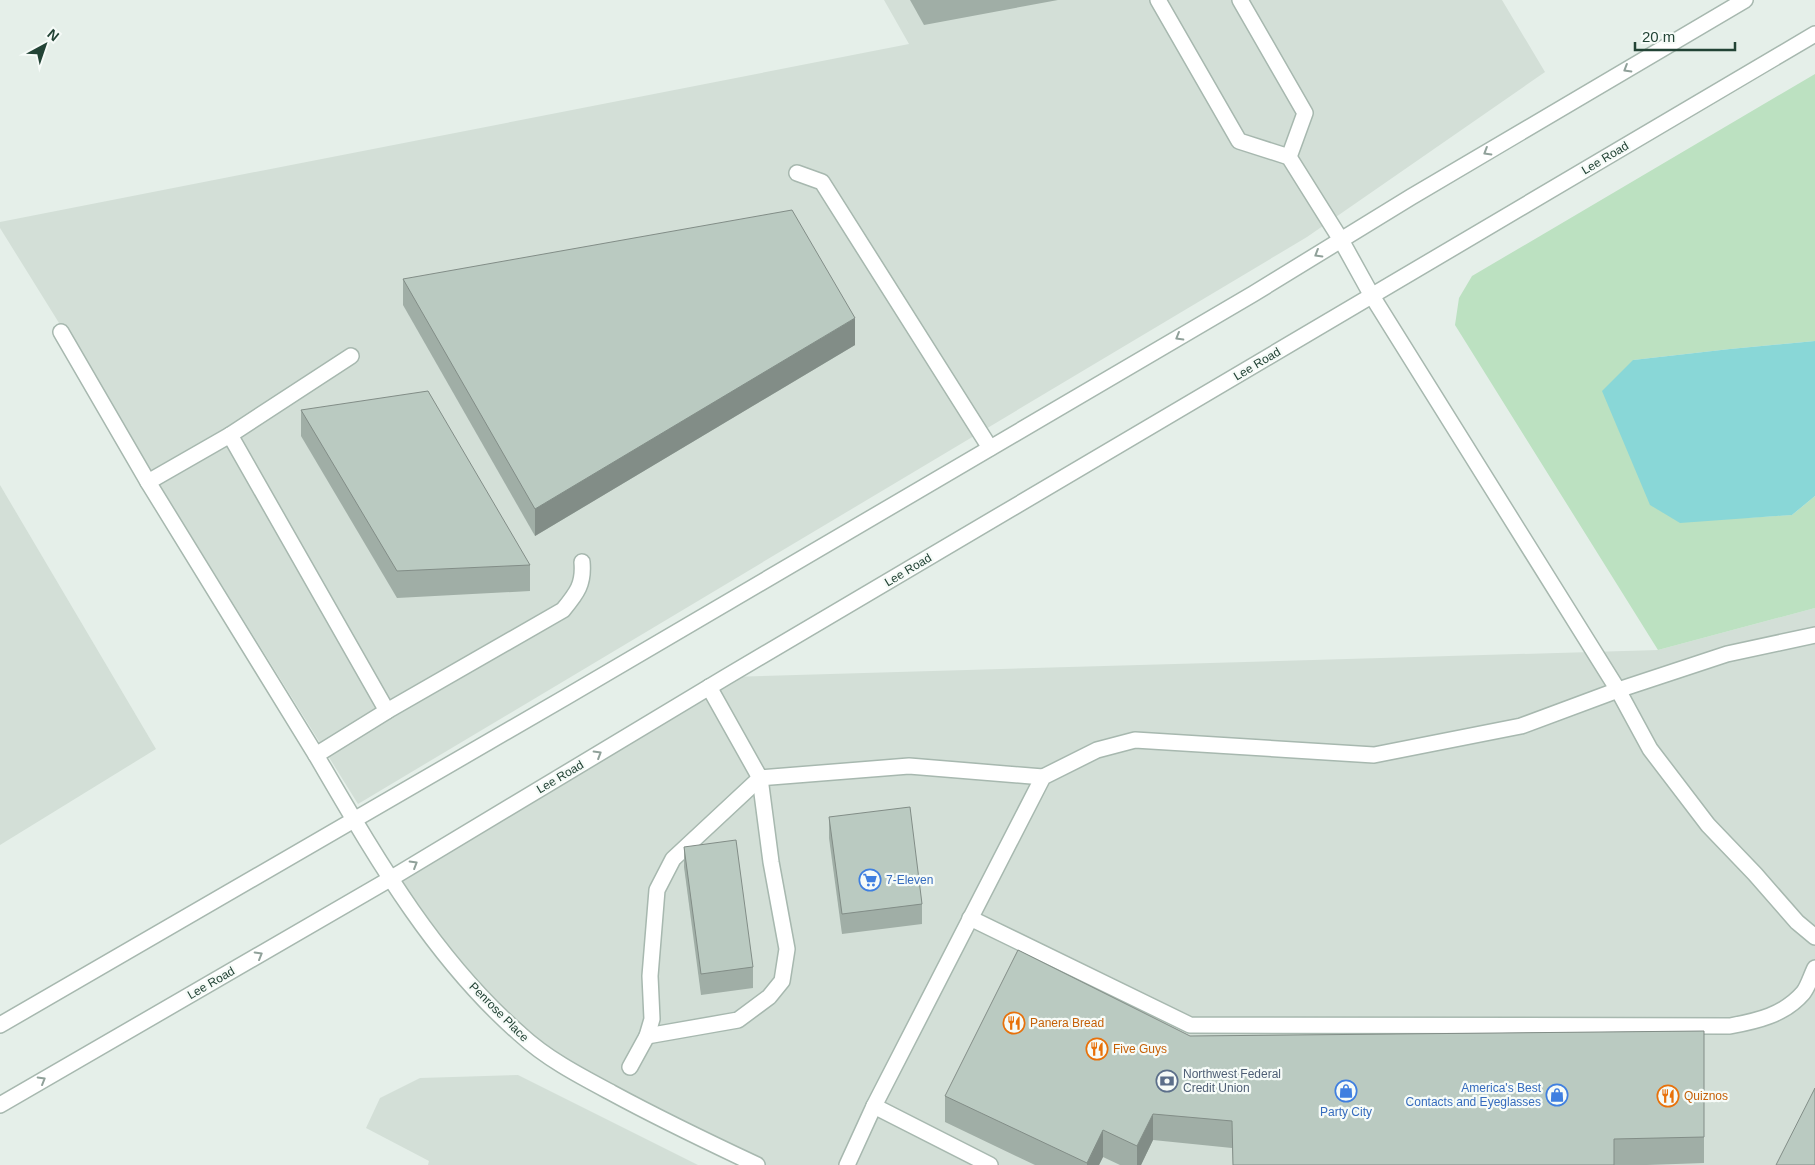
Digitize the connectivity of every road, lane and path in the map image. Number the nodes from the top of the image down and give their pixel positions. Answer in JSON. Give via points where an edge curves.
{"nodes":[{"id":1,"x":1158,"y":0,"type":"edge"},
{"id":2,"x":1240,"y":0,"type":"edge"},
{"id":3,"x":1745,"y":0,"type":"edge"},
{"id":4,"x":1815,"y":34,"type":"edge"},
{"id":5,"x":1289,"y":157,"type":"junction"},
{"id":6,"x":797,"y":173,"type":"dead end"},
{"id":7,"x":1341,"y":240,"type":"junction"},
{"id":8,"x":1372,"y":296,"type":"junction"},
{"id":9,"x":61,"y":332,"type":"dead end"},
{"id":10,"x":350,"y":356,"type":"dead end"},
{"id":11,"x":230,"y":435,"type":"junction"},
{"id":12,"x":990,"y":448,"type":"junction"},
{"id":13,"x":148,"y":482,"type":"junction"},
{"id":14,"x":582,"y":562,"type":"dead end"},
{"id":15,"x":1815,"y":635,"type":"edge"},
{"id":16,"x":710,"y":687,"type":"junction"},
{"id":17,"x":1618,"y":690,"type":"junction"},
{"id":18,"x":387,"y":711,"type":"junction"},
{"id":19,"x":316,"y":754,"type":"junction"},
{"id":20,"x":1043,"y":776,"type":"junction"},
{"id":21,"x":760,"y":778,"type":"junction"},
{"id":22,"x":354,"y":819,"type":"junction"},
{"id":23,"x":390,"y":879,"type":"junction"},
{"id":24,"x":970,"y":918,"type":"junction"},
{"id":25,"x":1815,"y":936,"type":"edge"},
{"id":26,"x":1815,"y":968,"type":"edge"},
{"id":27,"x":0,"y":1025,"type":"edge"},
{"id":28,"x":647,"y":1036,"type":"junction"},
{"id":29,"x":630,"y":1066,"type":"dead end"},
{"id":30,"x":0,"y":1105,"type":"edge"},
{"id":31,"x":874,"y":1106,"type":"junction"},
{"id":32,"x":758,"y":1165,"type":"edge"},
{"id":33,"x":847,"y":1165,"type":"edge"},
{"id":34,"x":990,"y":1165,"type":"edge"}],
"edges":[{"from":1,"to":5,"type":"street","via":[[1239,141]]},
{"from":2,"to":5,"type":"street","via":[[1306,113]]},
{"from":3,"to":7,"type":"street","one_way":true},
{"from":4,"to":8,"type":"street","name":"Lee Road"},
{"from":5,"to":7,"type":"street"},
{"from":6,"to":12,"type":"street","via":[[822,182]]},
{"from":7,"to":8,"type":"street"},
{"from":7,"to":12,"type":"street","one_way":true},
{"from":8,"to":16,"type":"street","name":"Lee Road"},
{"from":8,"to":17,"type":"street"},
{"from":9,"to":13,"type":"street","name":"Penrose Place"},
{"from":10,"to":11,"type":"street"},
{"from":11,"to":13,"type":"street"},
{"from":11,"to":18,"type":"street"},
{"from":12,"to":22,"type":"street"},
{"from":13,"to":19,"type":"street","name":"Penrose Place"},
{"from":14,"to":18,"type":"street","via":[[583,577],[576,595],[563,610]]},
{"from":15,"to":17,"type":"street","via":[[1727,654]]},
{"from":16,"to":21,"type":"street"},
{"from":23,"to":16,"type":"street","name":"Lee Road","one_way":true},
{"from":17,"to":20,"type":"street","via":[[1521,726],[1374,755],[1135,740],[1097,750]]},
{"from":17,"to":25,"type":"street","via":[[1650,750],[1708,825],[1797,922]]},
{"from":18,"to":19,"type":"street"},
{"from":19,"to":22,"type":"street","name":"Penrose Place"},
{"from":20,"to":21,"type":"street","via":[[909,766]]},
{"from":20,"to":24,"type":"street"},
{"from":21,"to":28,"type":"street","via":[[673,859],[657,890],[650,976],[652,1019]]},
{"from":21,"to":28,"type":"street","via":[[770,862],[787,949],[782,981],[769,997],[738,1020]]},
{"from":22,"to":23,"type":"street","name":"Penrose Place"},
{"from":22,"to":27,"type":"street"},
{"from":30,"to":23,"type":"street","name":"Lee Road","one_way":true},
{"from":23,"to":32,"type":"street","name":"Penrose Place","via":[[437,944],[486,1002],[520,1035],[563,1066],[643,1110]]},
{"from":24,"to":26,"type":"street","via":[[1190,1025],[1730,1026],[1781,1012],[1804,992]]},
{"from":24,"to":31,"type":"street"},
{"from":28,"to":29,"type":"street"},
{"from":31,"to":33,"type":"street"},
{"from":31,"to":34,"type":"street"}]}
